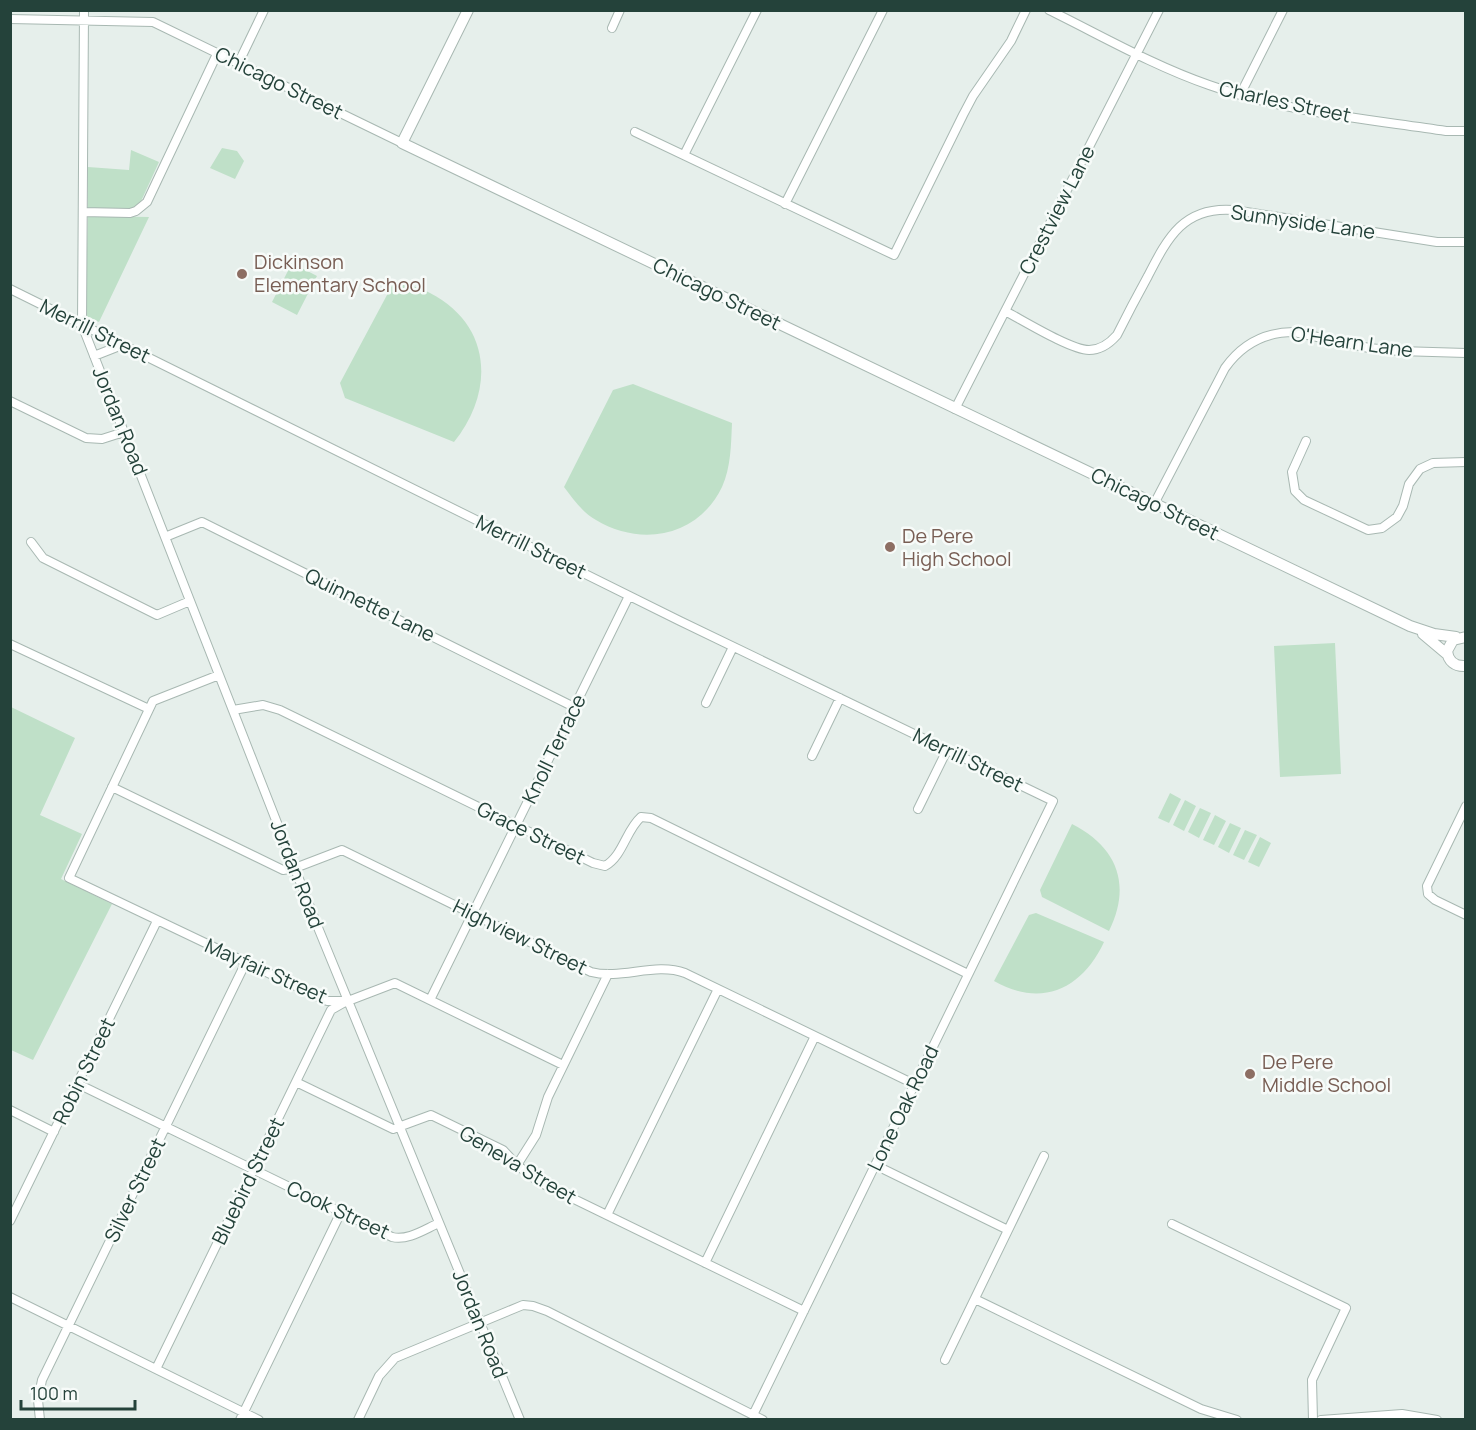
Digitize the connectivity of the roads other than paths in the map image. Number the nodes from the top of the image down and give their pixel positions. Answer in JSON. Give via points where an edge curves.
{"nodes":[{"id":1,"x":264,"y":10,"type":"edge"},
{"id":2,"x":468,"y":10,"type":"edge"},
{"id":3,"x":620,"y":10,"type":"edge"},
{"id":4,"x":757,"y":10,"type":"edge"},
{"id":5,"x":883,"y":10,"type":"edge"},
{"id":6,"x":1026,"y":10,"type":"edge"},
{"id":7,"x":1049,"y":10,"type":"edge"},
{"id":8,"x":1159,"y":10,"type":"edge"},
{"id":9,"x":1283,"y":10,"type":"edge"},
{"id":10,"x":84,"y":15,"type":"edge"},
{"id":11,"x":10,"y":19,"type":"edge"},
{"id":12,"x":612,"y":28,"type":"dead end"},
{"id":13,"x":1137,"y":53,"type":"junction"},
{"id":14,"x":218,"y":54,"type":"junction"},
{"id":15,"x":237,"y":64,"type":"junction"},
{"id":16,"x":1240,"y":95,"type":"junction"},
{"id":17,"x":1466,"y":131,"type":"edge"},
{"id":18,"x":635,"y":132,"type":"dead end"},
{"id":19,"x":402,"y":143,"type":"junction"},
{"id":20,"x":684,"y":155,"type":"junction"},
{"id":21,"x":785,"y":204,"type":"junction"},
{"id":22,"x":83,"y":212,"type":"junction"},
{"id":23,"x":1466,"y":242,"type":"edge"},
{"id":24,"x":10,"y":289,"type":"edge"},
{"id":25,"x":1005,"y":311,"type":"junction"},
{"id":26,"x":82,"y":325,"type":"junction"},
{"id":27,"x":122,"y":345,"type":"junction"},
{"id":28,"x":1466,"y":353,"type":"edge"},
{"id":29,"x":94,"y":356,"type":"junction"},
{"id":30,"x":10,"y":401,"type":"edge"},
{"id":31,"x":955,"y":409,"type":"junction"},
{"id":32,"x":124,"y":432,"type":"junction"},
{"id":33,"x":1306,"y":441,"type":"dead end"},
{"id":34,"x":1466,"y":462,"type":"edge"},
{"id":35,"x":1154,"y":504,"type":"junction"},
{"id":36,"x":165,"y":537,"type":"junction"},
{"id":37,"x":31,"y":542,"type":"dead end"},
{"id":38,"x":629,"y":596,"type":"junction"},
{"id":39,"x":190,"y":601,"type":"junction"},
{"id":40,"x":1410,"y":626,"type":"junction"},
{"id":41,"x":1462,"y":636,"type":"edge"},
{"id":42,"x":10,"y":644,"type":"edge"},
{"id":43,"x":733,"y":647,"type":"junction"},
{"id":44,"x":1448,"y":655,"type":"junction"},
{"id":45,"x":1466,"y":666,"type":"edge"},
{"id":46,"x":219,"y":675,"type":"junction"},
{"id":47,"x":840,"y":698,"type":"junction"},
{"id":48,"x":706,"y":703,"type":"dead end"},
{"id":49,"x":574,"y":707,"type":"junction"},
{"id":50,"x":149,"y":709,"type":"junction"},
{"id":51,"x":233,"y":710,"type":"junction"},
{"id":52,"x":947,"y":750,"type":"junction"},
{"id":53,"x":812,"y":756,"type":"dead end"},
{"id":54,"x":112,"y":787,"type":"junction"},
{"id":55,"x":1053,"y":801,"type":"joint"},
{"id":56,"x":1466,"y":806,"type":"edge"},
{"id":57,"x":918,"y":809,"type":"dead end"},
{"id":58,"x":516,"y":826,"type":"junction"},
{"id":59,"x":295,"y":868,"type":"junction"},
{"id":60,"x":472,"y":914,"type":"junction"},
{"id":61,"x":1466,"y":915,"type":"edge"},
{"id":62,"x":157,"y":921,"type":"junction"},
{"id":63,"x":245,"y":964,"type":"junction"},
{"id":64,"x":608,"y":974,"type":"junction"},
{"id":65,"x":968,"y":974,"type":"junction"},
{"id":66,"x":718,"y":989,"type":"junction"},
{"id":67,"x":430,"y":1000,"type":"junction"},
{"id":68,"x":348,"y":1001,"type":"junction"},
{"id":69,"x":815,"y":1036,"type":"junction"},
{"id":70,"x":563,"y":1065,"type":"junction"},
{"id":71,"x":296,"y":1082,"type":"junction"},
{"id":72,"x":78,"y":1084,"type":"junction"},
{"id":73,"x":914,"y":1084,"type":"junction"},
{"id":74,"x":10,"y":1110,"type":"edge"},
{"id":75,"x":165,"y":1127,"type":"junction"},
{"id":76,"x":400,"y":1128,"type":"junction"},
{"id":77,"x":54,"y":1132,"type":"junction"},
{"id":78,"x":1044,"y":1156,"type":"dead end"},
{"id":79,"x":517,"y":1165,"type":"junction"},
{"id":80,"x":875,"y":1165,"type":"junction"},
{"id":81,"x":253,"y":1170,"type":"junction"},
{"id":82,"x":341,"y":1212,"type":"junction"},
{"id":83,"x":608,"y":1215,"type":"junction"},
{"id":84,"x":10,"y":1221,"type":"edge"},
{"id":85,"x":439,"y":1224,"type":"junction"},
{"id":86,"x":1172,"y":1224,"type":"dead end"},
{"id":87,"x":1008,"y":1230,"type":"junction"},
{"id":88,"x":705,"y":1263,"type":"junction"},
{"id":89,"x":10,"y":1297,"type":"edge"},
{"id":90,"x":975,"y":1299,"type":"junction"},
{"id":91,"x":804,"y":1311,"type":"junction"},
{"id":92,"x":480,"y":1322,"type":"junction"},
{"id":93,"x":69,"y":1326,"type":"junction"},
{"id":94,"x":945,"y":1360,"type":"dead end"},
{"id":95,"x":156,"y":1369,"type":"junction"},
{"id":96,"x":753,"y":1415,"type":"junction"},
{"id":97,"x":242,"y":1416,"type":"edge"},
{"id":98,"x":40,"y":1419,"type":"edge"},
{"id":99,"x":259,"y":1419,"type":"edge"},
{"id":100,"x":358,"y":1419,"type":"edge"},
{"id":101,"x":520,"y":1419,"type":"edge"},
{"id":102,"x":763,"y":1419,"type":"edge"},
{"id":103,"x":1237,"y":1419,"type":"edge"},
{"id":104,"x":1313,"y":1419,"type":"edge"},
{"id":105,"x":1321,"y":1419,"type":"edge"},
{"id":106,"x":1437,"y":1419,"type":"edge"}],
"edges":[{"from":1,"to":15,"type":"street"},
{"from":2,"to":19,"type":"street"},
{"from":3,"to":12,"type":"street"},
{"from":4,"to":20,"type":"street"},
{"from":5,"to":21,"type":"street"},
{"from":6,"to":21,"type":"street","via":[[1011,41],[973,96],[894,255]]},
{"from":7,"to":13,"type":"street","name":"Charles Street"},
{"from":8,"to":13,"type":"street","name":"Crestview Lane"},
{"from":9,"to":16,"type":"street"},
{"from":10,"to":11,"type":"street","name":"Chicago Street"},
{"from":10,"to":14,"type":"street","name":"Chicago Street","via":[[153,22]]},
{"from":10,"to":22,"type":"street"},
{"from":13,"to":16,"type":"street","name":"Charles Street","via":[[1185,76]]},
{"from":13,"to":25,"type":"street","name":"Crestview Lane"},
{"from":14,"to":15,"type":"street","name":"Chicago Street"},
{"from":14,"to":22,"type":"street","via":[[147,202],[130,213]]},
{"from":15,"to":19,"type":"street","name":"Chicago Street"},
{"from":16,"to":17,"type":"street","name":"Charles Street","via":[[1300,108]]},
{"from":18,"to":20,"type":"street"},
{"from":19,"to":31,"type":"street","name":"Chicago Street"},
{"from":20,"to":21,"type":"street"},
{"from":22,"to":26,"type":"street"},
{"from":23,"to":25,"type":"street","name":"Sunnyside Lane","via":[[1437,242],[1218,210],[1188,220],[1171,235],[1117,335],[1106,345],[1089,350],[1075,347]]},
{"from":24,"to":26,"type":"street","name":"Merrill Street"},
{"from":25,"to":31,"type":"street","name":"Crestview Lane"},
{"from":26,"to":27,"type":"street","name":"Merrill Street"},
{"from":26,"to":29,"type":"street","name":"Jordan Road"},
{"from":27,"to":29,"type":"street"},
{"from":27,"to":38,"type":"street","name":"Merrill Street"},
{"from":28,"to":35,"type":"street","name":"O'Hearn Lane","via":[[1369,348],[1294,332],[1260,338],[1240,350],[1225,368]]},
{"from":29,"to":32,"type":"street","name":"Jordan Road"},
{"from":30,"to":32,"type":"street","via":[[87,438],[102,439]]},
{"from":31,"to":35,"type":"street","name":"Chicago Street"},
{"from":32,"to":36,"type":"street","name":"Jordan Road"},
{"from":33,"to":34,"type":"street","via":[[1292,472],[1295,491],[1304,500],[1368,530],[1382,528],[1397,517],[1409,484],[1420,469],[1433,463]]},
{"from":35,"to":40,"type":"street","name":"Chicago Street"},
{"from":36,"to":39,"type":"street","name":"Jordan Road"},
{"from":36,"to":49,"type":"street","name":"Quinnette Lane","via":[[202,522]]},
{"from":37,"to":39,"type":"street","via":[[43,558],[157,615]]},
{"from":38,"to":43,"type":"street","name":"Merrill Street"},
{"from":38,"to":49,"type":"street","name":"Knoll Terrace"},
{"from":39,"to":46,"type":"street","name":"Jordan Road"},
{"from":40,"to":41,"type":"street","name":"Chicago Street","via":[[1434,634]]},
{"from":40,"to":44,"type":"street","name":"Chicago Street"},
{"from":41,"to":44,"type":"street","via":[[1448,647]]},
{"from":42,"to":50,"type":"street"},
{"from":43,"to":47,"type":"street","name":"Merrill Street"},
{"from":43,"to":48,"type":"street"},
{"from":44,"to":45,"type":"street","name":"Chicago Street","via":[[1455,665]]},
{"from":46,"to":50,"type":"street","via":[[153,701]]},
{"from":46,"to":51,"type":"street","name":"Jordan Road"},
{"from":47,"to":52,"type":"street","name":"Merrill Street"},
{"from":47,"to":53,"type":"street"},
{"from":49,"to":58,"type":"street","name":"Knoll Terrace"},
{"from":50,"to":54,"type":"street"},
{"from":51,"to":58,"type":"street","name":"Grace Street","via":[[263,705],[280,710]]},
{"from":51,"to":59,"type":"street","name":"Jordan Road"},
{"from":52,"to":55,"type":"street","name":"Merrill Street"},
{"from":52,"to":57,"type":"street"},
{"from":54,"to":59,"type":"street","via":[[283,870]]},
{"from":54,"to":62,"type":"street","name":"Mayfair Street","via":[[69,878]]},
{"from":55,"to":65,"type":"street","name":"Lone Oak Road"},
{"from":56,"to":61,"type":"street","via":[[1427,886],[1428,894],[1435,900]]},
{"from":58,"to":60,"type":"street","name":"Knoll Terrace"},
{"from":58,"to":65,"type":"street","name":"Grace Street","via":[[605,866],[612,862],[635,822],[641,817],[651,818]]},
{"from":59,"to":60,"type":"street","name":"Highview Street","via":[[342,850]]},
{"from":59,"to":68,"type":"street","name":"Jordan Road"},
{"from":60,"to":64,"type":"street","name":"Highview Street","via":[[591,972]]},
{"from":60,"to":67,"type":"street","name":"Knoll Terrace"},
{"from":62,"to":63,"type":"street","name":"Mayfair Street"},
{"from":62,"to":72,"type":"street","name":"Robin Street"},
{"from":63,"to":68,"type":"street","name":"Mayfair Street","via":[[327,1001]]},
{"from":63,"to":75,"type":"street","name":"Silver Street"},
{"from":64,"to":66,"type":"street","name":"Highview Street","via":[[672,970]]},
{"from":64,"to":70,"type":"street"},
{"from":65,"to":73,"type":"street","name":"Lone Oak Road"},
{"from":66,"to":69,"type":"street","name":"Highview Street"},
{"from":66,"to":83,"type":"street"},
{"from":67,"to":68,"type":"street","name":"Mayfair Street","via":[[395,983]]},
{"from":67,"to":70,"type":"street","name":"Mayfair Street"},
{"from":68,"to":71,"type":"street","name":"Bluebird Street","via":[[331,1010]]},
{"from":68,"to":76,"type":"street","name":"Jordan Road"},
{"from":69,"to":73,"type":"street","name":"Highview Street"},
{"from":69,"to":88,"type":"street"},
{"from":70,"to":79,"type":"street","via":[[537,1135]]},
{"from":71,"to":76,"type":"street","via":[[393,1129]]},
{"from":71,"to":81,"type":"street","name":"Bluebird Street"},
{"from":72,"to":75,"type":"street","name":"Cook Street"},
{"from":72,"to":77,"type":"street","name":"Robin Street"},
{"from":73,"to":80,"type":"street","name":"Lone Oak Road"},
{"from":74,"to":77,"type":"street"},
{"from":75,"to":81,"type":"street","name":"Cook Street"},
{"from":75,"to":93,"type":"street","name":"Silver Street"},
{"from":76,"to":79,"type":"street","name":"Geneva Street","via":[[431,1115],[503,1150]]},
{"from":76,"to":85,"type":"street","name":"Jordan Road"},
{"from":77,"to":84,"type":"street","name":"Robin Street"},
{"from":78,"to":87,"type":"street"},
{"from":79,"to":83,"type":"street","name":"Geneva Street","via":[[540,1182]]},
{"from":80,"to":87,"type":"street"},
{"from":80,"to":91,"type":"street","name":"Lone Oak Road"},
{"from":81,"to":82,"type":"street","name":"Cook Street"},
{"from":81,"to":95,"type":"street","name":"Bluebird Street"},
{"from":82,"to":85,"type":"street","name":"Cook Street","via":[[398,1239]]},
{"from":82,"to":97,"type":"street"},
{"from":83,"to":88,"type":"street","name":"Geneva Street"},
{"from":85,"to":92,"type":"street","name":"Jordan Road"},
{"from":86,"to":104,"type":"street","via":[[1346,1308],[1312,1380]]},
{"from":87,"to":90,"type":"street"},
{"from":88,"to":91,"type":"street","name":"Geneva Street"},
{"from":89,"to":93,"type":"street"},
{"from":90,"to":94,"type":"street"},
{"from":90,"to":103,"type":"street","via":[[1201,1409]]},
{"from":91,"to":96,"type":"street","name":"Lone Oak Road"},
{"from":92,"to":96,"type":"street","via":[[524,1305],[533,1306]]},
{"from":92,"to":100,"type":"street","via":[[395,1358],[379,1376]]},
{"from":92,"to":101,"type":"street","name":"Jordan Road"},
{"from":93,"to":95,"type":"street"},
{"from":93,"to":98,"type":"street","name":"Silver Street","via":[[42,1380]]},
{"from":95,"to":97,"type":"street"},
{"from":96,"to":102,"type":"street"},
{"from":97,"to":99,"type":"street"},
{"from":105,"to":106,"type":"street","via":[[1402,1414]]}]}
